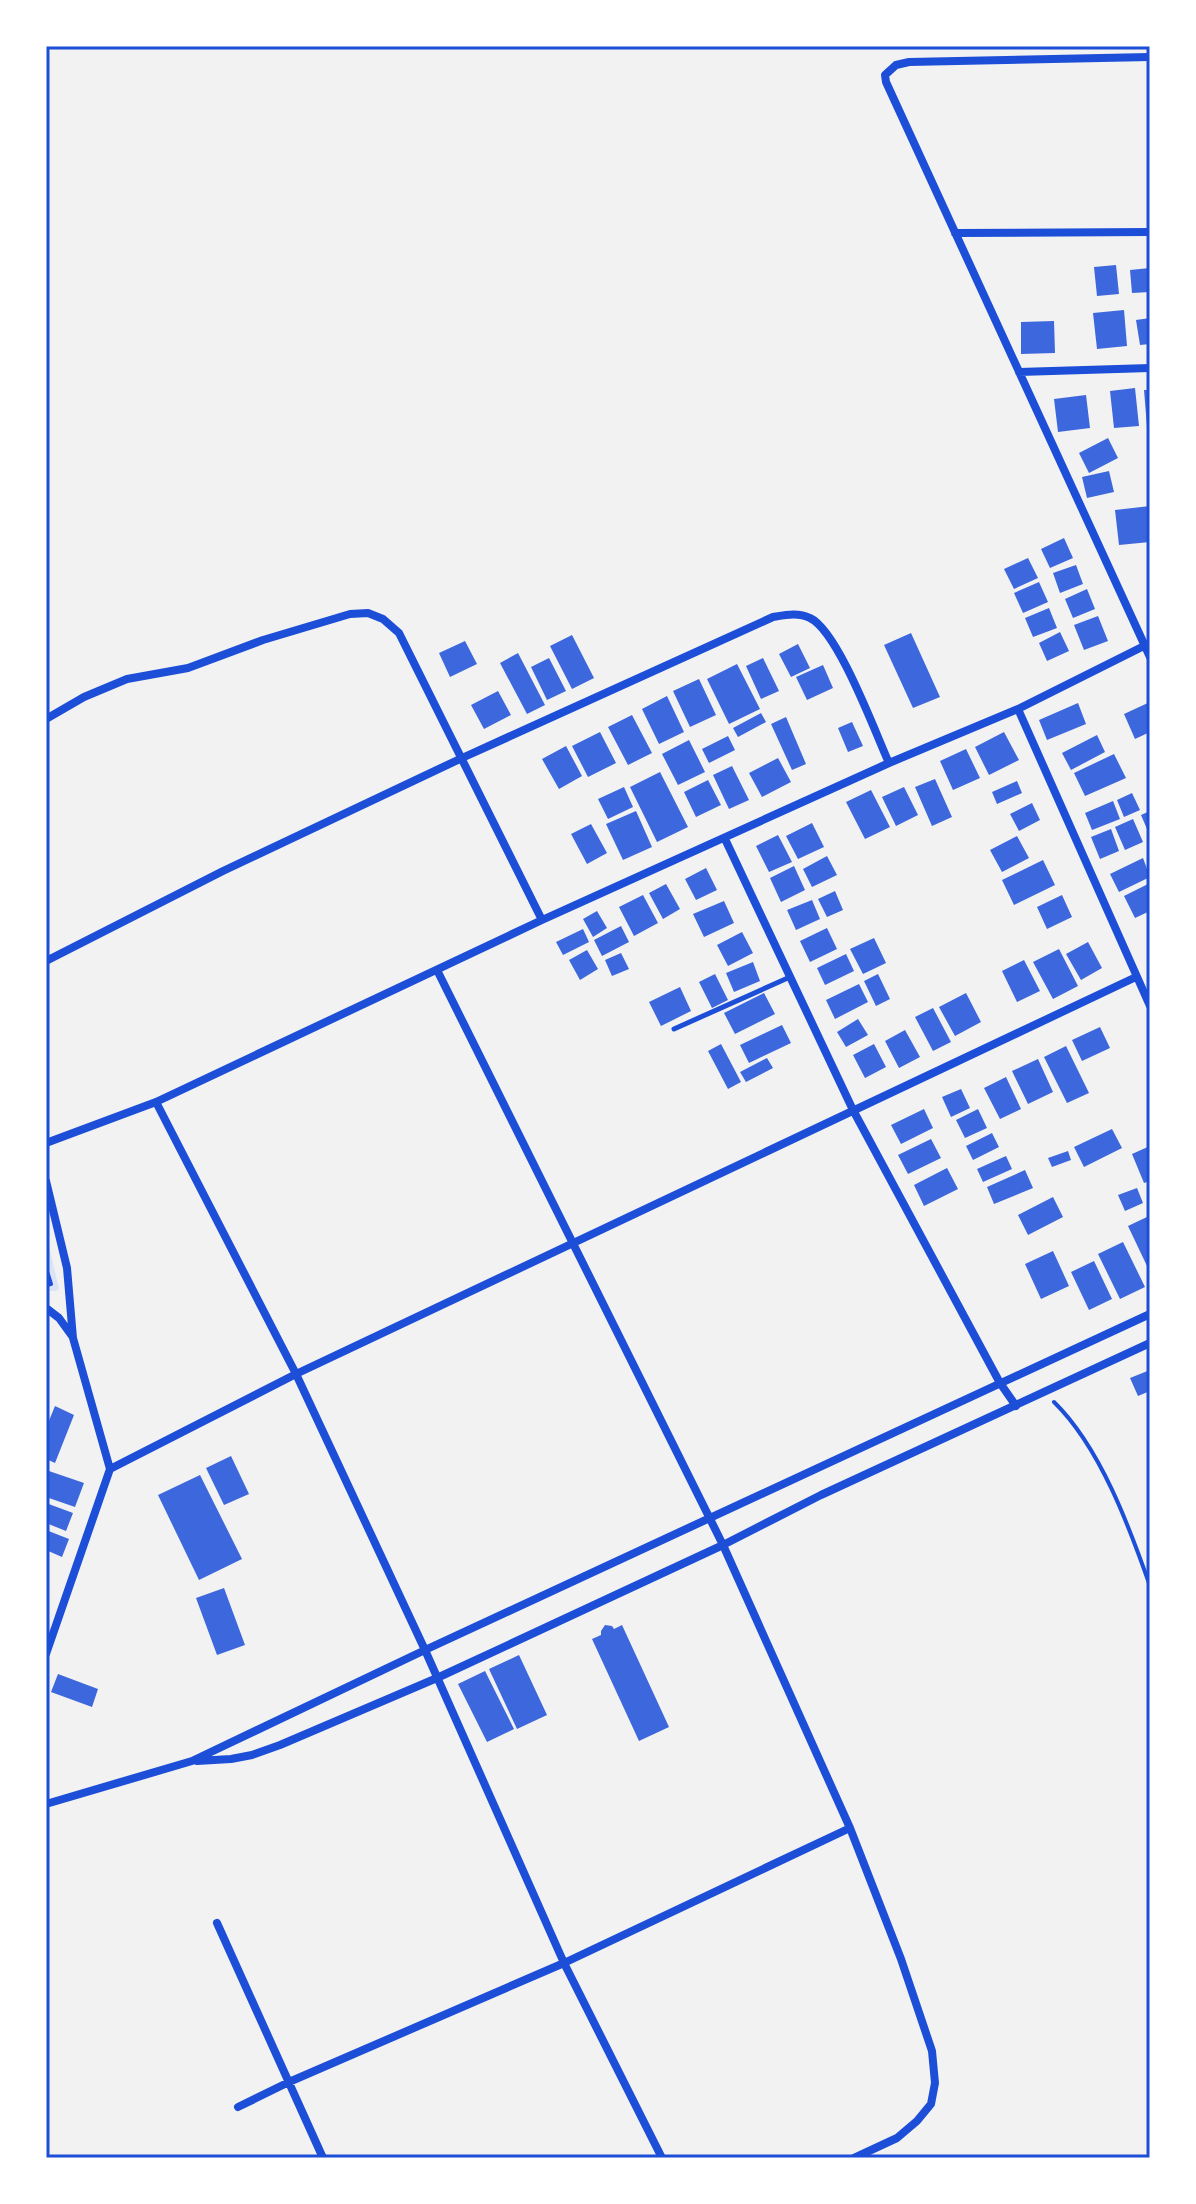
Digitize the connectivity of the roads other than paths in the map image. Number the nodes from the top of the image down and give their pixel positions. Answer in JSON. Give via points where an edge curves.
{"nodes":[{"id":1,"x":1052,"y":46,"type":"edge"},
{"id":2,"x":1150,"y":57,"type":"edge"},
{"id":3,"x":1052,"y":60,"type":"junction"},
{"id":4,"x":1150,"y":232,"type":"edge"},
{"id":5,"x":955,"y":233,"type":"junction"},
{"id":6,"x":1150,"y":368,"type":"edge"},
{"id":7,"x":1019,"y":372,"type":"junction"},
{"id":8,"x":1144,"y":646,"type":"junction"},
{"id":9,"x":1150,"y":657,"type":"edge"},
{"id":10,"x":1018,"y":709,"type":"junction"},
{"id":11,"x":46,"y":719,"type":"edge"},
{"id":12,"x":462,"y":758,"type":"junction"},
{"id":13,"x":889,"y":763,"type":"junction"},
{"id":14,"x":725,"y":839,"type":"junction"},
{"id":15,"x":542,"y":920,"type":"junction"},
{"id":16,"x":46,"y":961,"type":"edge"},
{"id":17,"x":437,"y":970,"type":"junction"},
{"id":18,"x":791,"y":977,"type":"junction"},
{"id":19,"x":1136,"y":977,"type":"junction"},
{"id":20,"x":1150,"y":1006,"type":"edge"},
{"id":21,"x":674,"y":1029,"type":"dead end"},
{"id":22,"x":156,"y":1102,"type":"junction"},
{"id":23,"x":853,"y":1110,"type":"junction"},
{"id":24,"x":46,"y":1143,"type":"edge"},
{"id":25,"x":46,"y":1181,"type":"edge"},
{"id":26,"x":575,"y":1244,"type":"junction"},
{"id":27,"x":46,"y":1308,"type":"edge"},
{"id":28,"x":1150,"y":1314,"type":"edge"},
{"id":29,"x":73,"y":1338,"type":"junction"},
{"id":30,"x":1150,"y":1343,"type":"edge"},
{"id":31,"x":296,"y":1374,"type":"junction"},
{"id":32,"x":1000,"y":1383,"type":"junction"},
{"id":33,"x":1016,"y":1406,"type":"junction"},
{"id":34,"x":110,"y":1469,"type":"junction"},
{"id":35,"x":710,"y":1518,"type":"junction"},
{"id":36,"x":723,"y":1545,"type":"junction"},
{"id":37,"x":425,"y":1650,"type":"junction"},
{"id":38,"x":46,"y":1654,"type":"edge"},
{"id":39,"x":437,"y":1678,"type":"junction"},
{"id":40,"x":192,"y":1761,"type":"junction"},
{"id":41,"x":46,"y":1804,"type":"edge"},
{"id":42,"x":850,"y":1828,"type":"junction"},
{"id":43,"x":217,"y":1923,"type":"dead end"},
{"id":44,"x":564,"y":1963,"type":"junction"},
{"id":45,"x":289,"y":2082,"type":"junction"},
{"id":46,"x":238,"y":2107,"type":"dead end"},
{"id":47,"x":323,"y":2158,"type":"edge"},
{"id":48,"x":662,"y":2158,"type":"edge"},
{"id":49,"x":854,"y":2158,"type":"edge"}],
"edges":[{"from":1,"to":3,"type":"street"},
{"from":2,"to":3,"type":"street"},
{"from":3,"to":5,"type":"street","via":[[909,62],[885,75]]},
{"from":4,"to":5,"type":"street"},
{"from":5,"to":7,"type":"street"},
{"from":6,"to":7,"type":"street"},
{"from":7,"to":8,"type":"street"},
{"from":8,"to":9,"type":"street"},
{"from":8,"to":10,"type":"street"},
{"from":10,"to":13,"type":"street"},
{"from":10,"to":19,"type":"street"},
{"from":11,"to":12,"type":"street","via":[[127,679],[188,668],[263,640],[368,613],[399,633]]},
{"from":12,"to":13,"type":"street","via":[[773,617],[790,614],[809,617],[839,651]]},
{"from":12,"to":15,"type":"street"},
{"from":12,"to":16,"type":"street"},
{"from":13,"to":14,"type":"street"},
{"from":14,"to":15,"type":"street"},
{"from":14,"to":18,"type":"street"},
{"from":15,"to":17,"type":"street"},
{"from":17,"to":22,"type":"street"},
{"from":17,"to":26,"type":"street"},
{"from":18,"to":21,"type":"lane"},
{"from":18,"to":23,"type":"street"},
{"from":19,"to":20,"type":"street"},
{"from":19,"to":23,"type":"street"},
{"from":22,"to":24,"type":"street"},
{"from":22,"to":31,"type":"street"},
{"from":23,"to":26,"type":"street"},
{"from":23,"to":32,"type":"street"},
{"from":25,"to":29,"type":"street","via":[[67,1268]]},
{"from":26,"to":31,"type":"street"},
{"from":26,"to":35,"type":"street"},
{"from":27,"to":29,"type":"street"},
{"from":28,"to":32,"type":"street"},
{"from":29,"to":34,"type":"street"},
{"from":30,"to":33,"type":"street"},
{"from":31,"to":34,"type":"street"},
{"from":31,"to":37,"type":"street"},
{"from":32,"to":33,"type":"street"},
{"from":32,"to":35,"type":"street"},
{"from":33,"to":36,"type":"street"},
{"from":34,"to":38,"type":"street"},
{"from":35,"to":36,"type":"street"},
{"from":35,"to":37,"type":"street"},
{"from":36,"to":39,"type":"street"},
{"from":36,"to":42,"type":"street"},
{"from":37,"to":39,"type":"street"},
{"from":37,"to":40,"type":"street"},
{"from":39,"to":40,"type":"street","via":[[252,1755]]},
{"from":39,"to":44,"type":"street"},
{"from":40,"to":41,"type":"street"},
{"from":42,"to":44,"type":"street"},
{"from":42,"to":49,"type":"street","via":[[906,1972],[932,2051],[935,2083],[931,2104],[917,2121],[897,2138]]},
{"from":43,"to":45,"type":"street"},
{"from":44,"to":45,"type":"street"},
{"from":44,"to":48,"type":"street"},
{"from":45,"to":46,"type":"street"},
{"from":45,"to":47,"type":"street"}]}
